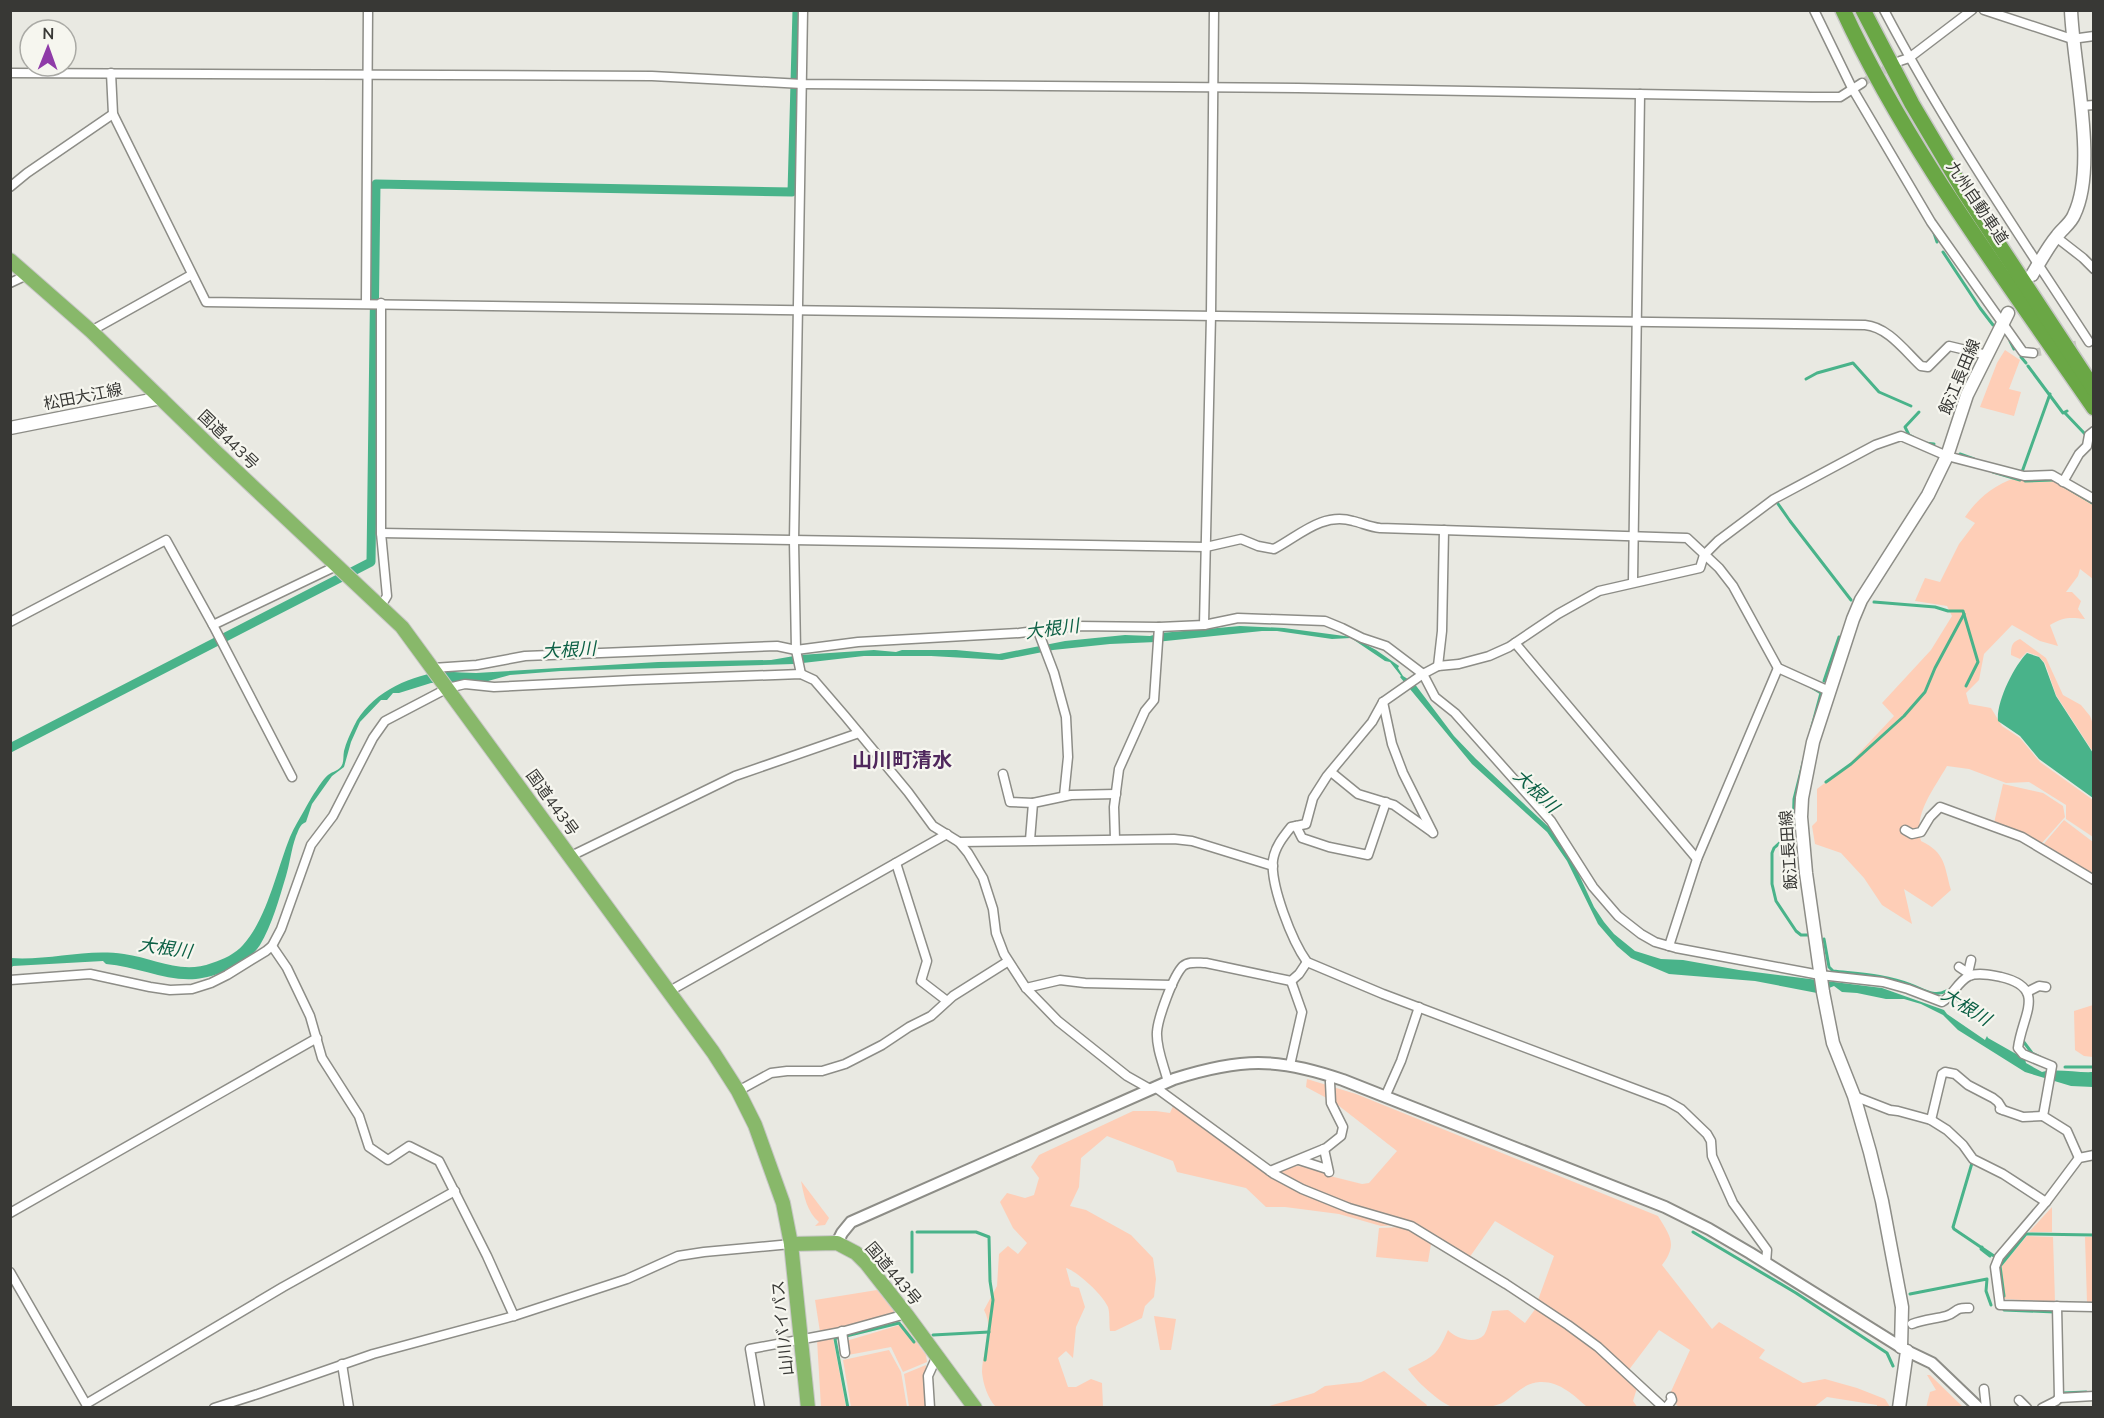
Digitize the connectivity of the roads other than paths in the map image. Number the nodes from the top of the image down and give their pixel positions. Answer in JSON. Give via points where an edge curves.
{"nodes":[{"id":1,"x":368,"y":10,"type":"edge"},
{"id":2,"x":803,"y":10,"type":"edge"},
{"id":3,"x":1214,"y":10,"type":"edge"},
{"id":4,"x":1814,"y":10,"type":"edge"},
{"id":5,"x":1843,"y":10,"type":"edge"},
{"id":6,"x":1863,"y":10,"type":"edge"},
{"id":7,"x":1884,"y":10,"type":"edge"},
{"id":8,"x":1972,"y":10,"type":"edge"},
{"id":9,"x":1984,"y":10,"type":"edge"},
{"id":10,"x":2072,"y":10,"type":"edge"},
{"id":11,"x":2094,"y":36,"type":"edge"},
{"id":12,"x":2072,"y":39,"type":"junction"},
{"id":13,"x":1909,"y":57,"type":"junction"},
{"id":14,"x":1900,"y":61,"type":"tunnel mouth"},
{"id":15,"x":10,"y":73,"type":"edge"},
{"id":16,"x":111,"y":73,"type":"junction"},
{"id":17,"x":367,"y":75,"type":"junction"},
{"id":18,"x":1862,"y":83,"type":"tunnel mouth"},
{"id":19,"x":802,"y":84,"type":"junction"},
{"id":20,"x":1213,"y":88,"type":"junction"},
{"id":21,"x":1852,"y":88,"type":"junction"},
{"id":22,"x":1640,"y":94,"type":"junction"},
{"id":23,"x":2087,"y":105,"type":"edge"},
{"id":24,"x":113,"y":114,"type":"junction"},
{"id":25,"x":10,"y":187,"type":"edge"},
{"id":26,"x":2056,"y":237,"type":"junction"},
{"id":27,"x":10,"y":260,"type":"edge"},
{"id":28,"x":2035,"y":269,"type":"junction"},
{"id":29,"x":2094,"y":269,"type":"edge"},
{"id":30,"x":27,"y":275,"type":"junction"},
{"id":31,"x":191,"y":275,"type":"junction"},
{"id":32,"x":10,"y":283,"type":"edge"},
{"id":33,"x":368,"y":303,"type":"junction"},
{"id":34,"x":380,"y":303,"type":"junction"},
{"id":35,"x":798,"y":310,"type":"junction"},
{"id":36,"x":1211,"y":315,"type":"junction"},
{"id":37,"x":2005,"y":318,"type":"junction"},
{"id":38,"x":1636,"y":321,"type":"junction"},
{"id":39,"x":92,"y":331,"type":"junction"},
{"id":40,"x":2087,"y":343,"type":"edge"},
{"id":41,"x":2033,"y":352,"type":"dead end"},
{"id":42,"x":1987,"y":355,"type":"junction"},
{"id":43,"x":2094,"y":389,"type":"edge"},
{"id":44,"x":161,"y":398,"type":"junction"},
{"id":45,"x":2094,"y":408,"type":"edge"},
{"id":46,"x":10,"y":428,"type":"edge"},
{"id":47,"x":2092,"y":431,"type":"edge"},
{"id":48,"x":1947,"y":456,"type":"junction"},
{"id":49,"x":2063,"y":482,"type":"junction"},
{"id":50,"x":2094,"y":499,"type":"edge"},
{"id":51,"x":1444,"y":530,"type":"junction"},
{"id":52,"x":381,"y":533,"type":"junction"},
{"id":53,"x":1634,"y":537,"type":"junction"},
{"id":54,"x":794,"y":541,"type":"junction"},
{"id":55,"x":1206,"y":547,"type":"junction"},
{"id":56,"x":1704,"y":555,"type":"junction"},
{"id":57,"x":337,"y":564,"type":"junction"},
{"id":58,"x":1633,"y":581,"type":"junction"},
{"id":59,"x":381,"y":606,"type":"junction"},
{"id":60,"x":10,"y":622,"type":"edge"},
{"id":61,"x":1204,"y":624,"type":"junction"},
{"id":62,"x":213,"y":625,"type":"junction"},
{"id":63,"x":1159,"y":629,"type":"junction"},
{"id":64,"x":1038,"y":631,"type":"junction"},
{"id":65,"x":1515,"y":643,"type":"junction"},
{"id":66,"x":796,"y":650,"type":"junction"},
{"id":67,"x":1438,"y":666,"type":"junction"},
{"id":68,"x":433,"y":668,"type":"junction"},
{"id":69,"x":1778,"y":668,"type":"junction"},
{"id":70,"x":801,"y":673,"type":"junction"},
{"id":71,"x":1423,"y":674,"type":"junction"},
{"id":72,"x":448,"y":688,"type":"junction"},
{"id":73,"x":1829,"y":691,"type":"junction"},
{"id":74,"x":1383,"y":702,"type":"junction"},
{"id":75,"x":859,"y":732,"type":"junction"},
{"id":76,"x":1331,"y":771,"type":"junction"},
{"id":77,"x":1003,"y":774,"type":"dead end"},
{"id":78,"x":292,"y":777,"type":"dead end"},
{"id":79,"x":1116,"y":794,"type":"junction"},
{"id":80,"x":1064,"y":796,"type":"junction"},
{"id":81,"x":1386,"y":802,"type":"junction"},
{"id":82,"x":1034,"y":803,"type":"junction"},
{"id":83,"x":1296,"y":826,"type":"junction"},
{"id":84,"x":1905,"y":830,"type":"dead end"},
{"id":85,"x":947,"y":834,"type":"junction"},
{"id":86,"x":1115,"y":838,"type":"junction"},
{"id":87,"x":1030,"y":840,"type":"junction"},
{"id":88,"x":959,"y":842,"type":"junction"},
{"id":89,"x":571,"y":856,"type":"junction"},
{"id":90,"x":1697,"y":859,"type":"junction"},
{"id":91,"x":896,"y":863,"type":"junction"},
{"id":92,"x":1273,"y":866,"type":"junction"},
{"id":93,"x":2094,"y":880,"type":"edge"},
{"id":94,"x":272,"y":946,"type":"junction"},
{"id":95,"x":1669,"y":946,"type":"junction"},
{"id":96,"x":1971,"y":960,"type":"dead end"},
{"id":97,"x":1008,"y":962,"type":"junction"},
{"id":98,"x":1307,"y":962,"type":"junction"},
{"id":99,"x":1959,"y":967,"type":"dead end"},
{"id":100,"x":1970,"y":974,"type":"junction"},
{"id":101,"x":10,"y":980,"type":"edge"},
{"id":102,"x":1291,"y":981,"type":"junction"},
{"id":103,"x":1821,"y":982,"type":"junction"},
{"id":104,"x":1172,"y":985,"type":"junction"},
{"id":105,"x":1026,"y":987,"type":"junction"},
{"id":106,"x":2046,"y":987,"type":"dead end"},
{"id":107,"x":675,"y":988,"type":"dead end"},
{"id":108,"x":2027,"y":992,"type":"junction"},
{"id":109,"x":947,"y":1001,"type":"junction"},
{"id":110,"x":1419,"y":1007,"type":"junction"},
{"id":111,"x":317,"y":1038,"type":"junction"},
{"id":112,"x":1290,"y":1065,"type":"junction"},
{"id":113,"x":1168,"y":1082,"type":"junction"},
{"id":114,"x":1330,"y":1082,"type":"dead end"},
{"id":115,"x":1153,"y":1088,"type":"junction"},
{"id":116,"x":738,"y":1091,"type":"junction"},
{"id":117,"x":1385,"y":1096,"type":"junction"},
{"id":118,"x":1854,"y":1096,"type":"junction"},
{"id":119,"x":2043,"y":1116,"type":"junction"},
{"id":120,"x":1931,"y":1120,"type":"junction"},
{"id":121,"x":1324,"y":1149,"type":"junction"},
{"id":122,"x":2094,"y":1155,"type":"edge"},
{"id":123,"x":2079,"y":1158,"type":"junction"},
{"id":124,"x":1299,"y":1161,"type":"junction"},
{"id":125,"x":1270,"y":1171,"type":"junction"},
{"id":126,"x":455,"y":1191,"type":"junction"},
{"id":127,"x":2046,"y":1202,"type":"junction"},
{"id":128,"x":10,"y":1213,"type":"edge"},
{"id":129,"x":837,"y":1243,"type":"junction"},
{"id":130,"x":791,"y":1244,"type":"junction"},
{"id":131,"x":1766,"y":1263,"type":"junction"},
{"id":132,"x":10,"y":1272,"type":"edge"},
{"id":133,"x":2057,"y":1306,"type":"junction"},
{"id":134,"x":2094,"y":1307,"type":"edge"},
{"id":135,"x":1969,"y":1308,"type":"dead end"},
{"id":136,"x":906,"y":1314,"type":"junction"},
{"id":137,"x":514,"y":1316,"type":"junction"},
{"id":138,"x":1912,"y":1324,"type":"dead end"},
{"id":139,"x":842,"y":1332,"type":"junction"},
{"id":140,"x":800,"y":1339,"type":"junction"},
{"id":141,"x":1904,"y":1349,"type":"junction"},
{"id":142,"x":845,"y":1353,"type":"dead end"},
{"id":143,"x":937,"y":1356,"type":"junction"},
{"id":144,"x":342,"y":1364,"type":"junction"},
{"id":145,"x":1984,"y":1389,"type":"dead end"},
{"id":146,"x":2094,"y":1396,"type":"edge"},
{"id":147,"x":1671,"y":1397,"type":"dead end"},
{"id":148,"x":2059,"y":1398,"type":"junction"},
{"id":149,"x":2019,"y":1400,"type":"dead end"},
{"id":150,"x":214,"y":1407,"type":"edge"},
{"id":151,"x":349,"y":1407,"type":"edge"},
{"id":152,"x":760,"y":1407,"type":"edge"},
{"id":153,"x":808,"y":1407,"type":"edge"},
{"id":154,"x":930,"y":1407,"type":"edge"},
{"id":155,"x":975,"y":1407,"type":"edge"},
{"id":156,"x":1665,"y":1407,"type":"edge"},
{"id":157,"x":1899,"y":1407,"type":"edge"},
{"id":158,"x":1979,"y":1407,"type":"edge"},
{"id":159,"x":1986,"y":1407,"type":"edge"},
{"id":160,"x":2027,"y":1407,"type":"edge"},
{"id":161,"x":2042,"y":1407,"type":"edge"}],
"edges":[{"from":1,"to":17,"type":"street"},
{"from":2,"to":19,"type":"street"},
{"from":3,"to":20,"type":"street"},
{"from":4,"to":21,"type":"street"},
{"from":5,"to":45,"type":"highway","name":"九州自動車道","via":[[1897,112],[1952,200]]},
{"from":6,"to":43,"type":"highway","name":"九州自動車道","via":[[1963,190]]},
{"from":7,"to":13,"type":"street"},
{"from":8,"to":13,"type":"street"},
{"from":9,"to":12,"type":"street"},
{"from":10,"to":12,"type":"main road"},
{"from":11,"to":12,"type":"street"},
{"from":12,"to":23,"type":"main road"},
{"from":13,"to":14,"type":"street"},
{"from":13,"to":28,"type":"street"},
{"from":15,"to":16,"type":"street"},
{"from":16,"to":17,"type":"street"},
{"from":16,"to":24,"type":"street"},
{"from":17,"to":19,"type":"street","via":[[652,76]]},
{"from":17,"to":33,"type":"street"},
{"from":18,"to":21,"type":"street"},
{"from":19,"to":20,"type":"street"},
{"from":19,"to":35,"type":"street"},
{"from":20,"to":22,"type":"street"},
{"from":20,"to":36,"type":"street"},
{"from":21,"to":22,"type":"street","via":[[1840,97]]},
{"from":21,"to":37,"type":"street","via":[[1931,222]]},
{"from":22,"to":38,"type":"street"},
{"from":23,"to":26,"type":"main road","via":[[2083,182],[2074,216]]},
{"from":24,"to":25,"type":"street"},
{"from":24,"to":31,"type":"street"},
{"from":26,"to":28,"type":"main road"},
{"from":26,"to":29,"type":"street"},
{"from":27,"to":30,"type":"highway","name":"国道443号"},
{"from":28,"to":40,"type":"street"},
{"from":30,"to":32,"type":"street"},
{"from":30,"to":39,"type":"highway","name":"国道443号"},
{"from":31,"to":33,"type":"street","via":[[206,302]]},
{"from":31,"to":39,"type":"street"},
{"from":33,"to":34,"type":"street"},
{"from":34,"to":35,"type":"street"},
{"from":34,"to":52,"type":"street"},
{"from":35,"to":36,"type":"street"},
{"from":35,"to":54,"type":"street"},
{"from":36,"to":38,"type":"street"},
{"from":36,"to":55,"type":"street"},
{"from":37,"to":41,"type":"street","via":[[2023,352]]},
{"from":37,"to":42,"type":"main road","name":"飯江長田線"},
{"from":38,"to":42,"type":"street","via":[[1873,326],[1885,332],[1921,366],[1928,367],[1949,346]]},
{"from":38,"to":53,"type":"street"},
{"from":39,"to":44,"type":"highway","name":"国道443号"},
{"from":42,"to":48,"type":"main road","name":"飯江長田線","via":[[1967,395]]},
{"from":44,"to":46,"type":"main road","name":"松田大江線"},
{"from":44,"to":57,"type":"highway","name":"国道443号"},
{"from":47,"to":49,"type":"street","via":[[2087,446]]},
{"from":48,"to":49,"type":"street","via":[[2024,476],[2052,475]]},
{"from":48,"to":56,"type":"street","via":[[1901,436],[1875,445],[1774,499]]},
{"from":48,"to":73,"type":"main road","name":"飯江長田線","via":[[1928,495],[1862,600],[1844,640]]},
{"from":49,"to":50,"type":"street"},
{"from":51,"to":53,"type":"street"},
{"from":51,"to":55,"type":"street","via":[[1380,528],[1352,520],[1329,519],[1274,549],[1241,539]]},
{"from":51,"to":67,"type":"street"},
{"from":52,"to":54,"type":"street"},
{"from":52,"to":59,"type":"street","via":[[387,596]]},
{"from":53,"to":56,"type":"street","via":[[1687,538]]},
{"from":53,"to":58,"type":"street"},
{"from":54,"to":55,"type":"street"},
{"from":54,"to":66,"type":"street"},
{"from":55,"to":61,"type":"street"},
{"from":56,"to":58,"type":"street","via":[[1700,568]]},
{"from":56,"to":69,"type":"street","via":[[1733,586]]},
{"from":57,"to":59,"type":"highway","name":"国道443号"},
{"from":57,"to":62,"type":"street"},
{"from":58,"to":65,"type":"street","via":[[1599,591]]},
{"from":59,"to":68,"type":"highway","name":"国道443号"},
{"from":60,"to":62,"type":"street","via":[[166,540]]},
{"from":61,"to":63,"type":"street"},
{"from":61,"to":71,"type":"street","via":[[1238,618],[1325,621],[1386,646]]},
{"from":62,"to":78,"type":"street"},
{"from":63,"to":64,"type":"street","via":[[1076,626]]},
{"from":63,"to":79,"type":"street","via":[[1154,700],[1145,711],[1119,769]]},
{"from":64,"to":66,"type":"street","via":[[858,642]]},
{"from":64,"to":80,"type":"street","via":[[1066,717],[1068,757]]},
{"from":65,"to":67,"type":"street","via":[[1489,656]]},
{"from":65,"to":90,"type":"street"},
{"from":66,"to":68,"type":"street","via":[[777,646],[525,656]]},
{"from":66,"to":70,"type":"street"},
{"from":67,"to":71,"type":"street"},
{"from":68,"to":72,"type":"highway","name":"国道443号"},
{"from":69,"to":73,"type":"street"},
{"from":69,"to":90,"type":"street"},
{"from":70,"to":72,"type":"street","via":[[494,687],[465,684]]},
{"from":70,"to":75,"type":"street","via":[[814,680]]},
{"from":71,"to":74,"type":"street"},
{"from":71,"to":95,"type":"street","via":[[1435,697],[1455,713],[1551,821],[1593,887],[1618,916],[1641,934]]},
{"from":72,"to":89,"type":"highway","name":"国道443号"},
{"from":72,"to":94,"type":"street","via":[[385,721],[373,738],[333,816],[311,845]]},
{"from":73,"to":103,"type":"main road","name":"飯江長田線","via":[[1813,742],[1801,817]]},
{"from":74,"to":76,"type":"street","via":[[1372,722]]},
{"from":74,"to":81,"type":"street","via":[[1403,773],[1433,832]]},
{"from":75,"to":85,"type":"street","via":[[933,826]]},
{"from":75,"to":89,"type":"street","via":[[735,776]]},
{"from":76,"to":81,"type":"street","via":[[1358,794]]},
{"from":76,"to":83,"type":"street","via":[[1312,798],[1306,824]]},
{"from":77,"to":82,"type":"street","via":[[1010,802]]},
{"from":79,"to":80,"type":"street"},
{"from":79,"to":86,"type":"street"},
{"from":80,"to":82,"type":"street"},
{"from":81,"to":83,"type":"street","via":[[1368,855],[1302,838]]},
{"from":82,"to":87,"type":"street"},
{"from":83,"to":92,"type":"street","via":[[1278,844]]},
{"from":84,"to":93,"type":"street","via":[[1912,834],[1921,832],[1940,807],[2022,837]]},
{"from":85,"to":88,"type":"street"},
{"from":85,"to":91,"type":"street"},
{"from":86,"to":87,"type":"street"},
{"from":86,"to":92,"type":"street","via":[[1192,841]]},
{"from":87,"to":88,"type":"street"},
{"from":88,"to":97,"type":"street","via":[[983,878],[996,933]]},
{"from":89,"to":116,"type":"highway","name":"国道443号"},
{"from":90,"to":95,"type":"street"},
{"from":91,"to":107,"type":"street"},
{"from":91,"to":109,"type":"street","via":[[927,961],[921,981]]},
{"from":92,"to":98,"type":"street","via":[[1286,919]]},
{"from":94,"to":101,"type":"street","via":[[227,975],[192,988],[170,990],[90,975]]},
{"from":94,"to":111,"type":"street","via":[[287,968]]},
{"from":95,"to":103,"type":"street"},
{"from":96,"to":100,"type":"street"},
{"from":97,"to":105,"type":"street"},
{"from":97,"to":109,"type":"street"},
{"from":98,"to":102,"type":"street"},
{"from":98,"to":110,"type":"street"},
{"from":99,"to":100,"type":"street"},
{"from":100,"to":103,"type":"street","via":[[1942,1002],[1883,982]]},
{"from":100,"to":108,"type":"street","via":[[2010,979]]},
{"from":102,"to":104,"type":"street","via":[[1191,963],[1184,965]]},
{"from":102,"to":112,"type":"street","via":[[1302,1012]]},
{"from":103,"to":118,"type":"main road","name":"飯江長田線","via":[[1833,1043]]},
{"from":104,"to":105,"type":"street","via":[[1060,980]]},
{"from":104,"to":113,"type":"street","via":[[1157,1032]]},
{"from":105,"to":115,"type":"street","via":[[1058,1021],[1127,1076]]},
{"from":106,"to":108,"type":"street"},
{"from":108,"to":119,"type":"street","via":[[2029,1002],[2018,1048],[2052,1066]]},
{"from":109,"to":116,"type":"street","via":[[931,1016],[845,1064],[822,1071],[771,1073]]},
{"from":110,"to":117,"type":"street"},
{"from":110,"to":131,"type":"street","via":[[1681,1109],[1711,1141],[1712,1156],[1733,1203],[1767,1250]]},
{"from":111,"to":126,"type":"street","via":[[322,1058],[359,1116],[369,1147],[388,1160],[409,1146],[433,1157]]},
{"from":111,"to":128,"type":"street"},
{"from":112,"to":113,"type":"street","via":[[1235,1064]]},
{"from":112,"to":117,"type":"street","via":[[1316,1070]]},
{"from":113,"to":115,"type":"street"},
{"from":114,"to":121,"type":"street","via":[[1330,1098],[1343,1131],[1338,1140]]},
{"from":115,"to":125,"type":"street"},
{"from":115,"to":129,"type":"street","via":[[851,1222]]},
{"from":116,"to":130,"type":"highway","name":"国道443号","via":[[774,1174]]},
{"from":117,"to":131,"type":"street","via":[[1665,1207]]},
{"from":118,"to":120,"type":"street"},
{"from":118,"to":141,"type":"main road","name":"飯江長田線","via":[[1896,1268]]},
{"from":119,"to":120,"type":"street","via":[[2023,1118],[2001,1110],[1993,1098],[1946,1072],[1942,1074]]},
{"from":119,"to":123,"type":"street","via":[[2067,1131]]},
{"from":120,"to":127,"type":"street","via":[[1955,1137],[1973,1159],[2003,1173]]},
{"from":121,"to":124,"type":"street"},
{"from":121,"to":124,"type":"street","via":[[1328,1171]]},
{"from":122,"to":123,"type":"street"},
{"from":123,"to":127,"type":"street"},
{"from":124,"to":125,"type":"street"},
{"from":125,"to":156,"type":"street","via":[[1349,1208],[1411,1226],[1568,1324]]},
{"from":126,"to":132,"type":"street","via":[[86,1404]]},
{"from":126,"to":137,"type":"street"},
{"from":127,"to":133,"type":"street","via":[[1999,1257],[1995,1267],[1997,1306]]},
{"from":129,"to":130,"type":"highway"},
{"from":129,"to":136,"type":"highway","name":"国道443号","via":[[866,1263]]},
{"from":130,"to":137,"type":"street","via":[[678,1256],[627,1279]]},
{"from":130,"to":140,"type":"highway","name":"山川バイパス"},
{"from":131,"to":141,"type":"street"},
{"from":133,"to":134,"type":"street"},
{"from":133,"to":148,"type":"street"},
{"from":135,"to":138,"type":"street"},
{"from":136,"to":139,"type":"street"},
{"from":136,"to":143,"type":"highway","name":"国道443号"},
{"from":137,"to":144,"type":"street"},
{"from":139,"to":140,"type":"street"},
{"from":139,"to":142,"type":"street"},
{"from":140,"to":152,"type":"street","via":[[750,1349]]},
{"from":140,"to":153,"type":"highway","name":"山川バイパス"},
{"from":141,"to":157,"type":"main road","name":"飯江長田線"},
{"from":141,"to":158,"type":"street","via":[[1932,1363]]},
{"from":143,"to":154,"type":"street","via":[[928,1376]]},
{"from":143,"to":155,"type":"highway","name":"国道443号"},
{"from":144,"to":150,"type":"street"},
{"from":144,"to":151,"type":"street"},
{"from":145,"to":159,"type":"street"},
{"from":146,"to":148,"type":"street"},
{"from":147,"to":156,"type":"street"},
{"from":148,"to":161,"type":"street"},
{"from":149,"to":160,"type":"street"}]}
